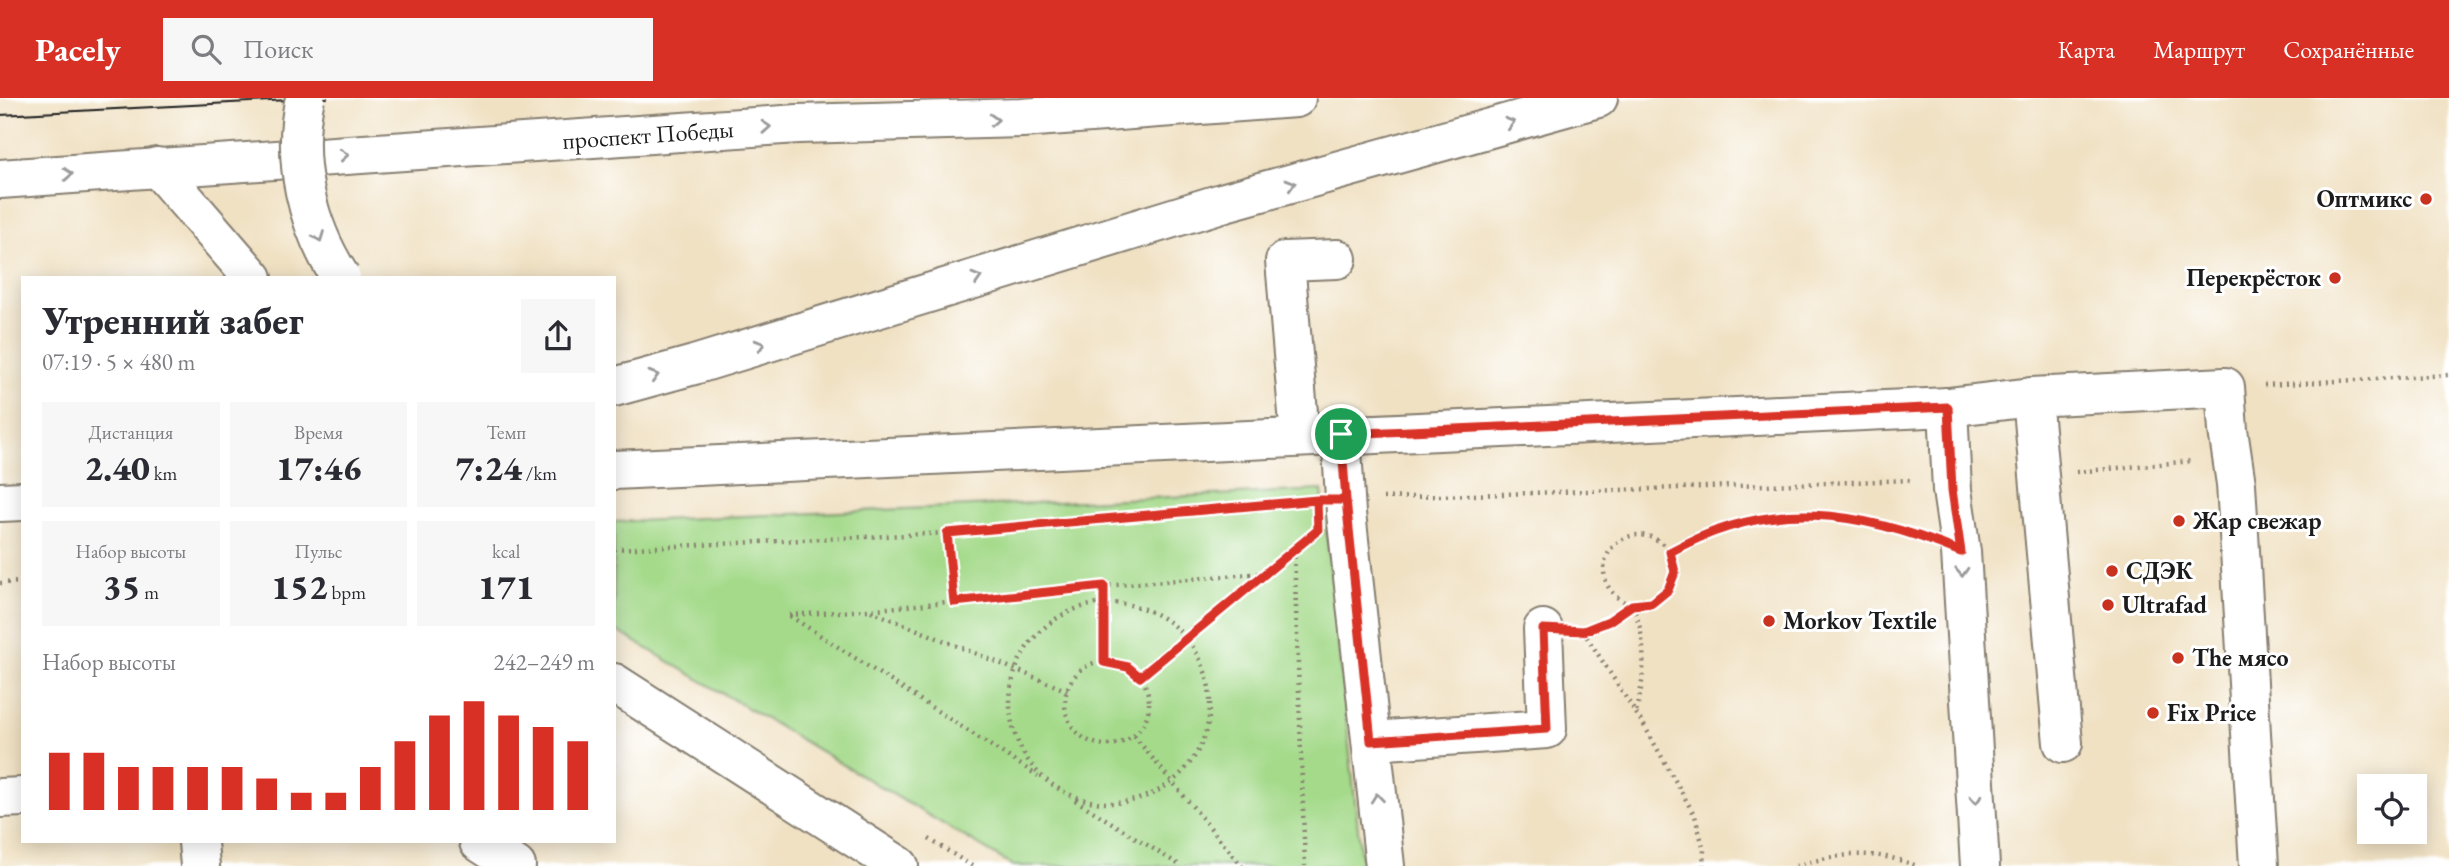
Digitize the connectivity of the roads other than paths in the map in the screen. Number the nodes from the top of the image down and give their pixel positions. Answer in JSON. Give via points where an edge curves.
{"nodes":[{"id":1,"x":304,"y":98,"type":"edge"},
{"id":2,"x":1296,"y":98,"type":"edge"},
{"id":3,"x":1598,"y":98,"type":"edge"},
{"id":4,"x":157,"y":167,"type":"junction"},
{"id":5,"x":0,"y":178,"type":"edge"},
{"id":6,"x":1337,"y":259,"type":"dead end"},
{"id":7,"x":251,"y":276,"type":"edge"},
{"id":8,"x":340,"y":276,"type":"edge"},
{"id":9,"x":616,"y":386,"type":"edge"},
{"id":10,"x":2032,"y":397,"type":"junction"},
{"id":11,"x":1948,"y":407,"type":"junction"},
{"id":12,"x":1341,"y":434,"type":"junction"},
{"id":13,"x":1300,"y":436,"type":"junction"},
{"id":14,"x":616,"y":470,"type":"edge"},
{"id":15,"x":21,"y":500,"type":"edge"},
{"id":16,"x":0,"y":502,"type":"edge"},
{"id":17,"x":1543,"y":629,"type":"road end"},
{"id":18,"x":616,"y":684,"type":"edge"},
{"id":19,"x":1371,"y":741,"type":"junction"},
{"id":20,"x":2063,"y":743,"type":"dead end"},
{"id":21,"x":21,"y":797,"type":"edge"},
{"id":22,"x":0,"y":798,"type":"edge"},
{"id":23,"x":198,"y":843,"type":"edge"},
{"id":24,"x":481,"y":843,"type":"edge"},
{"id":25,"x":200,"y":866,"type":"edge"},
{"id":26,"x":516,"y":866,"type":"edge"},
{"id":27,"x":899,"y":866,"type":"edge"},
{"id":28,"x":1384,"y":866,"type":"edge"},
{"id":29,"x":1980,"y":866,"type":"edge"},
{"id":30,"x":2259,"y":866,"type":"edge"}],
"edges":[{"from":1,"to":8,"type":"main road","one_way":true,"bridge":true,"via":[[300,153],[306,204],[326,256]]},
{"from":4,"to":2,"type":"main road","name":"проспект Победы","one_way":true,"via":[[798,124],[1022,118]]},
{"from":9,"to":3,"type":"main road","one_way":true,"via":[[1225,202]]},
{"from":5,"to":4,"type":"main road","name":"проспект Победы","one_way":true},
{"from":4,"to":7,"type":"main road"},
{"from":6,"to":13,"type":"main road","via":[[1285,261]]},
{"from":10,"to":11,"type":"main road"},
{"from":10,"to":20,"type":"main road"},
{"from":10,"to":30,"type":"main road","via":[[2225,387],[2236,484]]},
{"from":11,"to":12,"type":"main road"},
{"from":11,"to":29,"type":"main road","one_way":true},
{"from":12,"to":13,"type":"main road"},
{"from":12,"to":19,"type":"main road"},
{"from":13,"to":14,"type":"main road"},
{"from":15,"to":16,"type":"main road"},
{"from":17,"to":19,"type":"main road","via":[[1547,729]]},
{"from":18,"to":27,"type":"main road"},
{"from":28,"to":19,"type":"main road","one_way":true},
{"from":21,"to":22,"type":"main road"},
{"from":23,"to":25,"type":"main road"},
{"from":24,"to":26,"type":"main road"}]}
